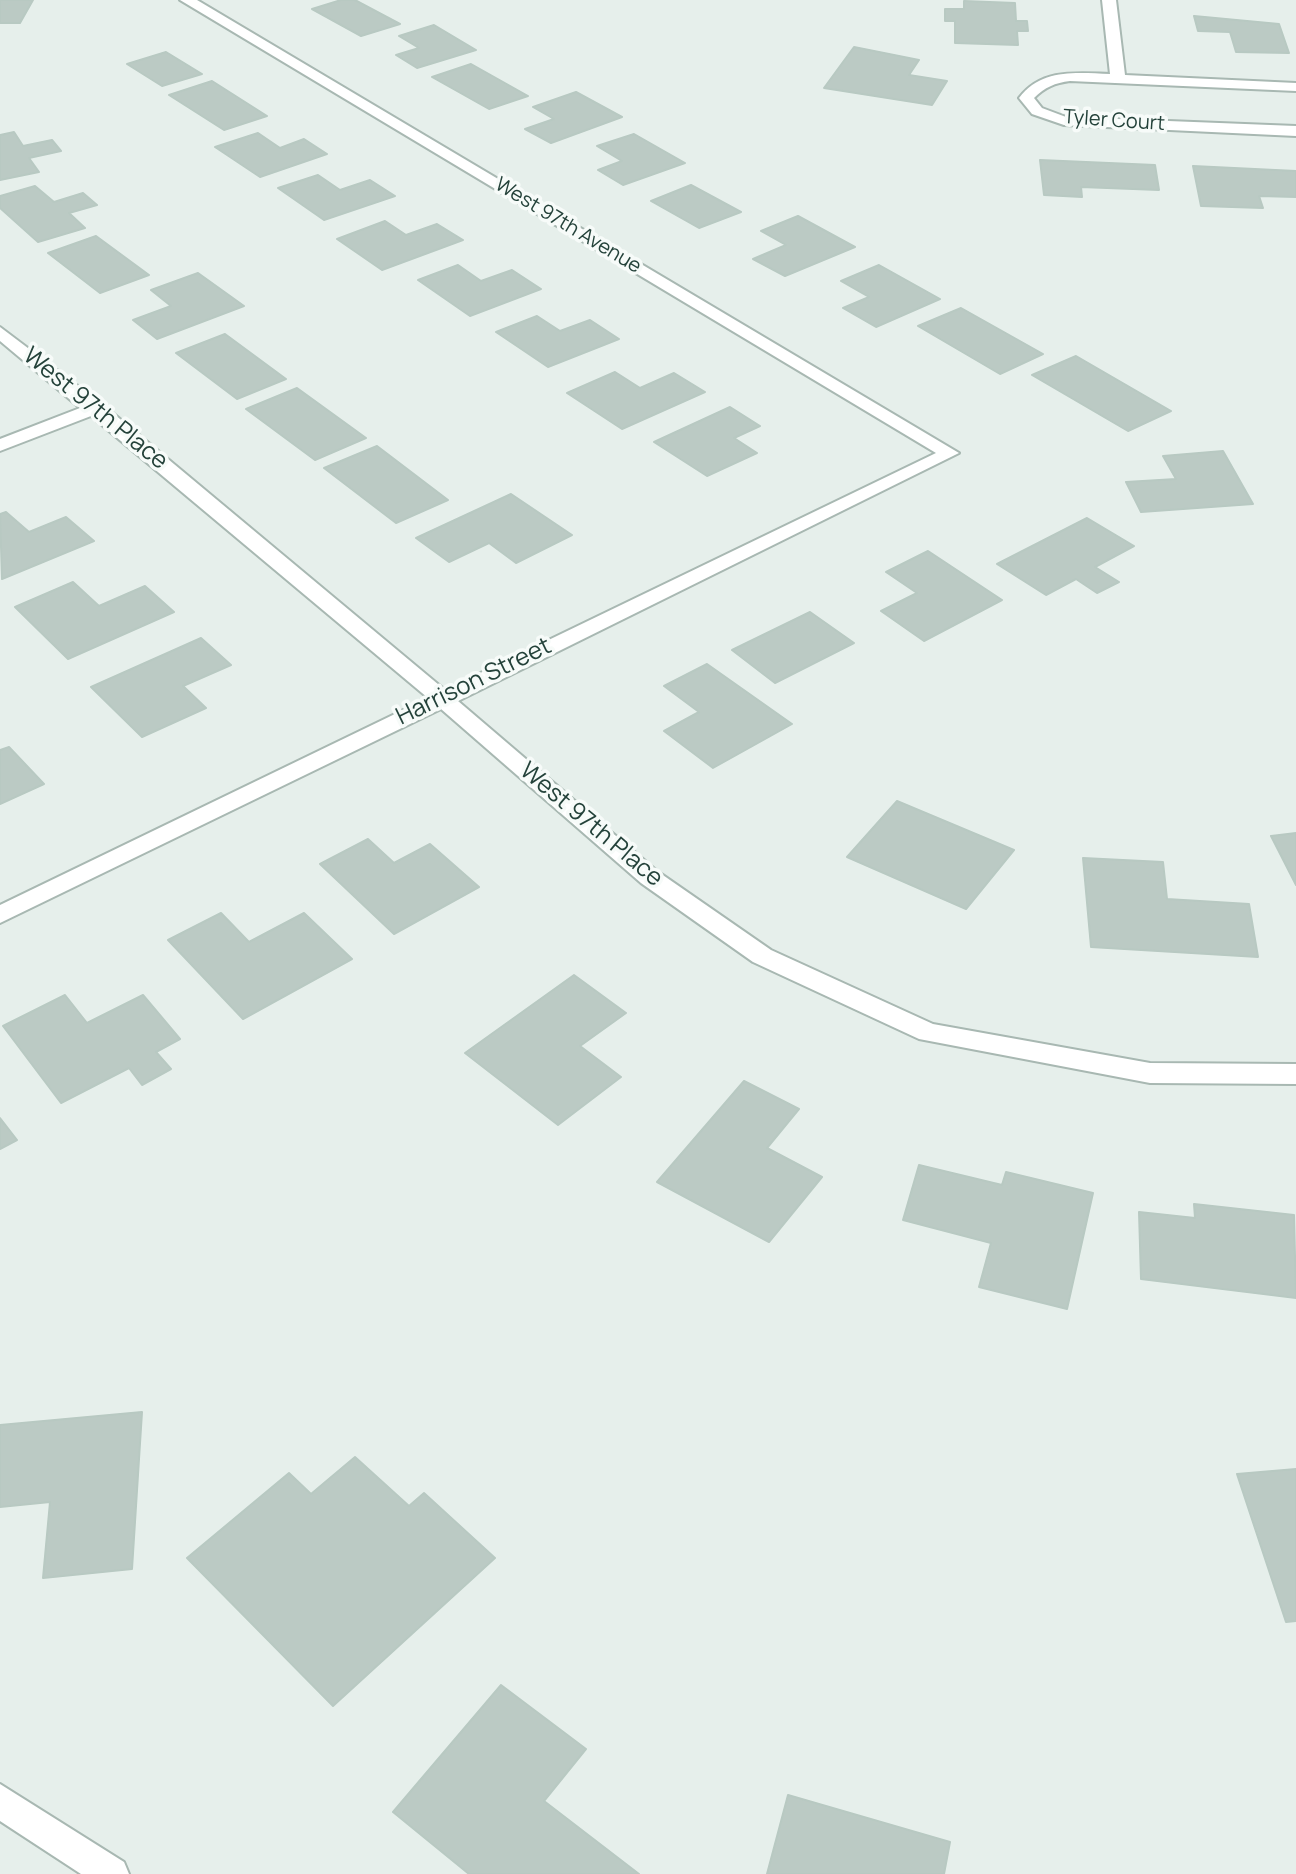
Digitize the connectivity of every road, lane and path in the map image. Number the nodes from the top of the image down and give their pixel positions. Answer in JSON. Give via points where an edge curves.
{"nodes":[{"id":1,"x":187,"y":0,"type":"edge"},
{"id":2,"x":1109,"y":0,"type":"edge"},
{"id":3,"x":1118,"y":80,"type":"junction"},
{"id":4,"x":1296,"y":87,"type":"edge"},
{"id":5,"x":1296,"y":131,"type":"edge"},
{"id":6,"x":0,"y":332,"type":"edge"},
{"id":7,"x":96,"y":408,"type":"junction"},
{"id":8,"x":0,"y":445,"type":"edge"},
{"id":9,"x":950,"y":453,"type":"joint"},
{"id":10,"x":441,"y":698,"type":"junction"},
{"id":11,"x":0,"y":915,"type":"edge"},
{"id":12,"x":1296,"y":1074,"type":"edge"},
{"id":13,"x":0,"y":1801,"type":"edge"},
{"id":14,"x":112,"y":1874,"type":"edge"}],
"edges":[{"from":1,"to":9,"type":"street","name":"West 97th Avenue"},
{"from":2,"to":3,"type":"street"},
{"from":3,"to":4,"type":"street","name":"Tyler Court"},
{"from":3,"to":5,"type":"street","name":"Tyler Court","via":[[1048,80],[1026,98],[1037,111],[1064,121]]},
{"from":6,"to":7,"type":"street","name":"West 97th Place"},
{"from":7,"to":8,"type":"street"},
{"from":7,"to":10,"type":"street","name":"West 97th Place"},
{"from":9,"to":10,"type":"street","name":"Harrison Street"},
{"from":10,"to":11,"type":"street","name":"Harrison Street"},
{"from":10,"to":12,"type":"street","name":"West 97th Place","via":[[649,877],[762,956],[928,1032],[1150,1073]]},
{"from":13,"to":14,"type":"street"}]}
